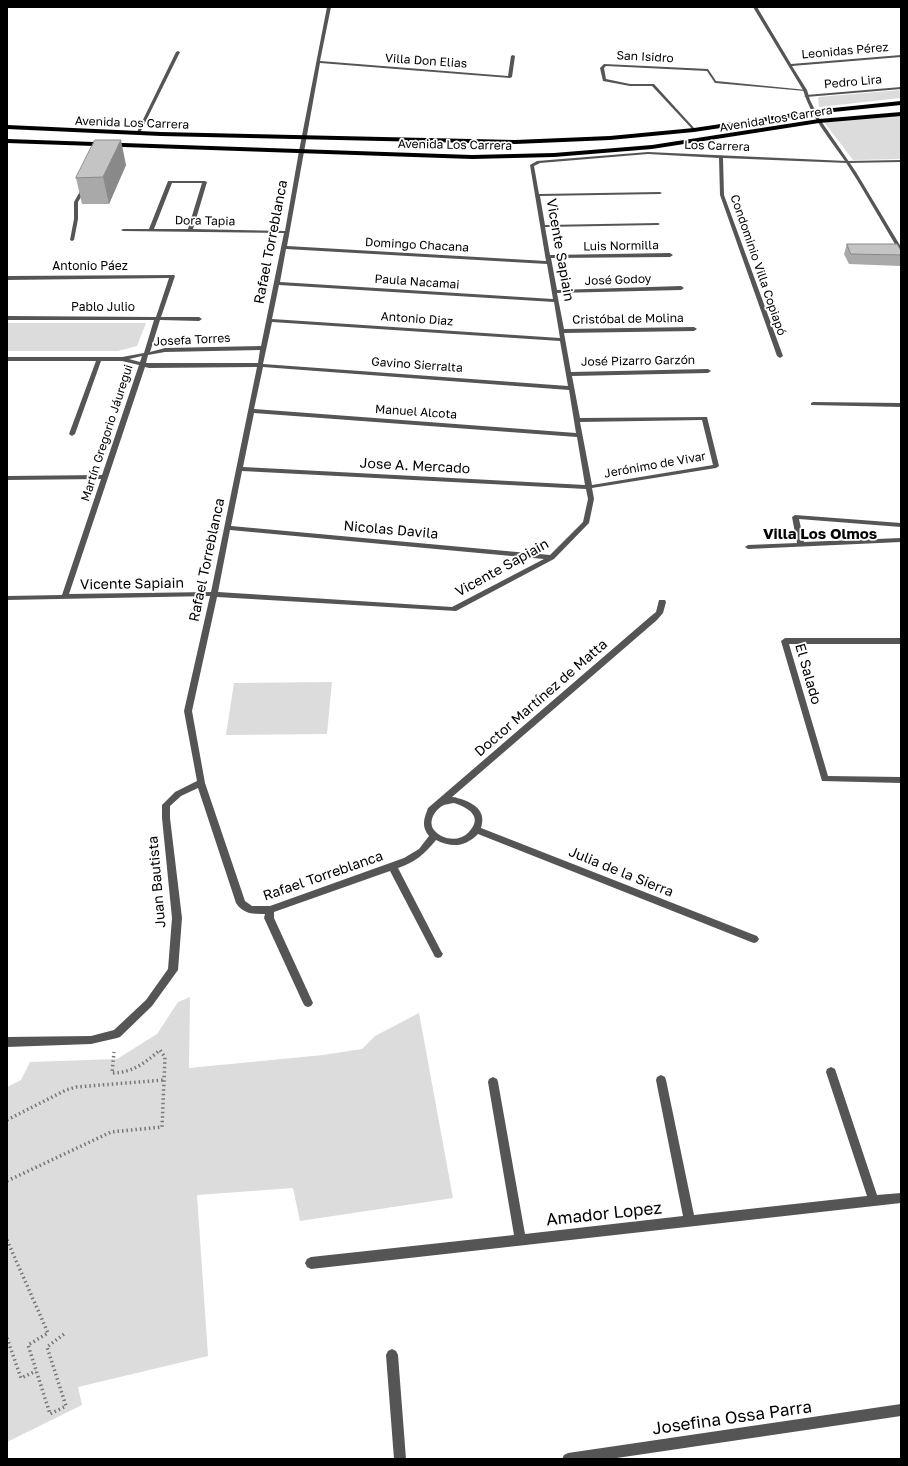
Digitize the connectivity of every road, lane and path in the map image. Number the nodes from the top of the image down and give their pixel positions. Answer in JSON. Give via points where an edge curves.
{"nodes":[{"id":1,"x":330,"y":7,"type":"edge"},
{"id":2,"x":755,"y":7,"type":"edge"},
{"id":3,"x":178,"y":52,"type":"dead end"},
{"id":4,"x":513,"y":56,"type":"dead end"},
{"id":5,"x":901,"y":56,"type":"edge"},
{"id":6,"x":320,"y":62,"type":"junction"},
{"id":7,"x":790,"y":65,"type":"junction"},
{"id":8,"x":901,"y":88,"type":"edge"},
{"id":9,"x":805,"y":90,"type":"junction"},
{"id":10,"x":806,"y":96,"type":"junction"},
{"id":11,"x":901,"y":103,"type":"edge"},
{"id":12,"x":814,"y":112,"type":"junction"},
{"id":13,"x":901,"y":114,"type":"edge"},
{"id":14,"x":819,"y":121,"type":"junction"},
{"id":15,"x":7,"y":128,"type":"edge"},
{"id":16,"x":694,"y":130,"type":"junction"},
{"id":17,"x":138,"y":133,"type":"junction"},
{"id":18,"x":304,"y":138,"type":"junction"},
{"id":19,"x":7,"y":141,"type":"edge"},
{"id":20,"x":109,"y":144,"type":"junction"},
{"id":21,"x":105,"y":151,"type":"edge"},
{"id":22,"x":301,"y":151,"type":"junction"},
{"id":23,"x":721,"y":156,"type":"junction"},
{"id":24,"x":901,"y":161,"type":"edge"},
{"id":25,"x":847,"y":162,"type":"junction"},
{"id":26,"x":532,"y":164,"type":"joint"},
{"id":27,"x":87,"y":183,"type":"edge"},
{"id":28,"x":660,"y":193,"type":"dead end"},
{"id":29,"x":538,"y":195,"type":"junction"},
{"id":30,"x":658,"y":224,"type":"dead end"},
{"id":31,"x":544,"y":226,"type":"junction"},
{"id":32,"x":123,"y":230,"type":"dead end"},
{"id":33,"x":152,"y":230,"type":"junction"},
{"id":34,"x":190,"y":230,"type":"junction"},
{"id":35,"x":287,"y":232,"type":"junction"},
{"id":36,"x":72,"y":240,"type":"dead end"},
{"id":37,"x":284,"y":247,"type":"junction"},
{"id":38,"x":901,"y":251,"type":"edge"},
{"id":39,"x":670,"y":255,"type":"dead end"},
{"id":40,"x":549,"y":260,"type":"junction"},
{"id":41,"x":172,"y":276,"type":"joint"},
{"id":42,"x":7,"y":277,"type":"edge"},
{"id":43,"x":277,"y":283,"type":"junction"},
{"id":44,"x":681,"y":288,"type":"dead end"},
{"id":45,"x":555,"y":292,"type":"junction"},
{"id":46,"x":557,"y":301,"type":"junction"},
{"id":47,"x":7,"y":318,"type":"edge"},
{"id":48,"x":157,"y":318,"type":"junction"},
{"id":49,"x":199,"y":319,"type":"dead end"},
{"id":50,"x":269,"y":320,"type":"junction"},
{"id":51,"x":694,"y":329,"type":"dead end"},
{"id":52,"x":562,"y":331,"type":"junction"},
{"id":53,"x":563,"y":340,"type":"junction"},
{"id":54,"x":264,"y":348,"type":"junction"},
{"id":55,"x":145,"y":355,"type":"junction"},
{"id":56,"x":780,"y":356,"type":"dead end"},
{"id":57,"x":7,"y":358,"type":"edge"},
{"id":58,"x":99,"y":359,"type":"junction"},
{"id":59,"x":122,"y":359,"type":"junction"},
{"id":60,"x":142,"y":363,"type":"junction"},
{"id":61,"x":260,"y":364,"type":"junction"},
{"id":62,"x":708,"y":371,"type":"dead end"},
{"id":63,"x":569,"y":374,"type":"junction"},
{"id":64,"x":572,"y":388,"type":"junction"},
{"id":65,"x":813,"y":404,"type":"dead end"},
{"id":66,"x":901,"y":405,"type":"edge"},
{"id":67,"x":251,"y":411,"type":"junction"},
{"id":68,"x":577,"y":420,"type":"junction"},
{"id":69,"x":72,"y":434,"type":"dead end"},
{"id":70,"x":580,"y":435,"type":"junction"},
{"id":71,"x":239,"y":469,"type":"junction"},
{"id":72,"x":105,"y":477,"type":"junction"},
{"id":73,"x":7,"y":478,"type":"edge"},
{"id":74,"x":589,"y":487,"type":"junction"},
{"id":75,"x":901,"y":525,"type":"edge"},
{"id":76,"x":227,"y":528,"type":"junction"},
{"id":77,"x":901,"y":540,"type":"edge"},
{"id":78,"x":801,"y":544,"type":"junction"},
{"id":79,"x":748,"y":547,"type":"dead end"},
{"id":80,"x":552,"y":557,"type":"junction"},
{"id":81,"x":214,"y":594,"type":"junction"},
{"id":82,"x":65,"y":597,"type":"junction"},
{"id":83,"x":7,"y":598,"type":"edge"},
{"id":84,"x":662,"y":602,"type":"dead end"},
{"id":85,"x":901,"y":641,"type":"edge"},
{"id":86,"x":901,"y":780,"type":"edge"},
{"id":87,"x":201,"y":783,"type":"junction"},
{"id":88,"x":431,"y":810,"type":"junction"},
{"id":89,"x":478,"y":830,"type":"junction"},
{"id":90,"x":434,"y":836,"type":"junction"},
{"id":91,"x":392,"y":866,"type":"junction"},
{"id":92,"x":270,"y":910,"type":"junction"},
{"id":93,"x":754,"y":939,"type":"dead end"},
{"id":94,"x":438,"y":954,"type":"dead end"},
{"id":95,"x":308,"y":1003,"type":"dead end"},
{"id":96,"x":117,"y":1034,"type":"junction"},
{"id":97,"x":7,"y":1042,"type":"edge"},
{"id":98,"x":831,"y":1072,"type":"dead end"},
{"id":99,"x":164,"y":1080,"type":"junction"},
{"id":100,"x":661,"y":1080,"type":"dead end"},
{"id":101,"x":493,"y":1082,"type":"dead end"},
{"id":102,"x":7,"y":1120,"type":"edge"},
{"id":103,"x":7,"y":1182,"type":"edge"},
{"id":104,"x":901,"y":1198,"type":"edge"},
{"id":105,"x":874,"y":1201,"type":"junction"},
{"id":106,"x":690,"y":1222,"type":"junction"},
{"id":107,"x":7,"y":1240,"type":"edge"},
{"id":108,"x":520,"y":1240,"type":"junction"},
{"id":109,"x":311,"y":1263,"type":"dead end"},
{"id":110,"x":64,"y":1334,"type":"dead end"},
{"id":111,"x":7,"y":1338,"type":"edge"},
{"id":112,"x":392,"y":1355,"type":"dead end"},
{"id":113,"x":36,"y":1370,"type":"junction"},
{"id":114,"x":901,"y":1410,"type":"edge"},
{"id":115,"x":400,"y":1459,"type":"edge"},
{"id":116,"x":568,"y":1459,"type":"edge"}],
"edges":[{"from":1,"to":6,"type":"street","name":"Rafael Torreblanca"},
{"from":2,"to":7,"type":"street"},
{"from":3,"to":17,"type":"street"},
{"from":4,"to":6,"type":"street","name":"Villa Don Elias","via":[[510,77]]},
{"from":5,"to":7,"type":"street","name":"Leonidas Pérez"},
{"from":6,"to":18,"type":"street","name":"Rafael Torreblanca"},
{"from":7,"to":9,"type":"street"},
{"from":8,"to":10,"type":"street","name":"Pedro Lira"},
{"from":9,"to":10,"type":"street"},
{"from":9,"to":16,"type":"street","name":"San Isidro","via":[[715,82],[708,70],[606,65],[602,68],[604,80],[630,85],[653,84]]},
{"from":10,"to":12,"type":"street"},
{"from":11,"to":12,"type":"main road","name":"Avenida Los Carrera"},
{"from":12,"to":14,"type":"street"},
{"from":12,"to":16,"type":"main road","name":"Avenida Los Carrera"},
{"from":13,"to":14,"type":"main road","name":"Avenida Los Carrera"},
{"from":14,"to":22,"type":"main road","name":"Avenida Los Carrera","via":[[677,144],[577,154],[472,157]]},
{"from":14,"to":25,"type":"street"},
{"from":15,"to":17,"type":"main road","name":"Avenida Los Carrera"},
{"from":16,"to":18,"type":"main road","name":"Avenida Los Carrera","via":[[610,138],[515,142]]},
{"from":17,"to":18,"type":"main road","name":"Avenida Los Carrera"},
{"from":18,"to":22,"type":"street","name":"Rafael Torreblanca"},
{"from":19,"to":20,"type":"main road","name":"Avenida Los Carrera"},
{"from":20,"to":21,"type":"street"},
{"from":20,"to":22,"type":"main road","name":"Avenida Los Carrera"},
{"from":22,"to":35,"type":"street","name":"Rafael Torreblanca"},
{"from":23,"to":25,"type":"street","name":"Los Carrera"},
{"from":23,"to":26,"type":"street","name":"Los Carrera","via":[[648,154]]},
{"from":23,"to":56,"type":"street","name":"Condominio Villa Copiapó","via":[[722,195]]},
{"from":24,"to":25,"type":"street","name":"Los Carrera"},
{"from":25,"to":38,"type":"street"},
{"from":26,"to":29,"type":"street","name":"Vicente Sapiain"},
{"from":27,"to":36,"type":"street","via":[[76,202]]},
{"from":28,"to":29,"type":"street"},
{"from":29,"to":31,"type":"street","name":"Vicente Sapiain"},
{"from":30,"to":31,"type":"street"},
{"from":31,"to":40,"type":"street","name":"Vicente Sapiain"},
{"from":32,"to":33,"type":"street","name":"Dora Tapia"},
{"from":33,"to":34,"type":"street","name":"Dora Tapia"},
{"from":33,"to":34,"type":"street","via":[[170,182],[205,182]]},
{"from":34,"to":35,"type":"street","name":"Dora Tapia"},
{"from":35,"to":37,"type":"street","name":"Rafael Torreblanca"},
{"from":37,"to":40,"type":"street","name":"Domingo Chacana"},
{"from":37,"to":43,"type":"street","name":"Rafael Torreblanca"},
{"from":39,"to":40,"type":"street","name":"Luis Normilla"},
{"from":40,"to":45,"type":"street","name":"Vicente Sapiain"},
{"from":41,"to":42,"type":"street","name":"Antonio Páez"},
{"from":41,"to":48,"type":"street","name":"Martín Gregorio Jáuregui"},
{"from":43,"to":46,"type":"street","name":"Paula Nacamai"},
{"from":43,"to":50,"type":"street","name":"Rafael Torreblanca"},
{"from":44,"to":45,"type":"street","name":"José Godoy"},
{"from":45,"to":46,"type":"street","name":"Vicente Sapiain"},
{"from":46,"to":52,"type":"street","name":"Vicente Sapiain"},
{"from":47,"to":48,"type":"street","name":"Pablo Julio"},
{"from":48,"to":49,"type":"street","name":"Pablo Julio"},
{"from":48,"to":55,"type":"street","name":"Martín Gregorio Jáuregui"},
{"from":50,"to":53,"type":"street","name":"Antonio Diaz"},
{"from":50,"to":54,"type":"street","name":"Rafael Torreblanca"},
{"from":51,"to":52,"type":"street","name":"Cristóbal de Molina"},
{"from":52,"to":53,"type":"street","name":"Vicente Sapiain"},
{"from":53,"to":63,"type":"street","name":"Vicente Sapiain"},
{"from":54,"to":55,"type":"street","name":"Josefa Torres","via":[[165,350]]},
{"from":54,"to":61,"type":"street","name":"Rafael Torreblanca"},
{"from":55,"to":59,"type":"street","name":"Josefa Torres"},
{"from":55,"to":60,"type":"street","name":"Martín Gregorio Jáuregui"},
{"from":57,"to":58,"type":"street","name":"Josefa Torres"},
{"from":58,"to":59,"type":"street","name":"Josefa Torres"},
{"from":58,"to":69,"type":"street"},
{"from":59,"to":60,"type":"street","name":"Josefa Torres"},
{"from":60,"to":61,"type":"street","name":"Josefa Torres","via":[[149,366]]},
{"from":60,"to":72,"type":"street","name":"Martín Gregorio Jáuregui"},
{"from":61,"to":64,"type":"street","name":"Gavino Sierralta"},
{"from":61,"to":67,"type":"street","name":"Rafael Torreblanca"},
{"from":62,"to":63,"type":"street","name":"José Pizarro Garzón"},
{"from":63,"to":64,"type":"street","name":"Vicente Sapiain"},
{"from":64,"to":68,"type":"street","name":"Vicente Sapiain"},
{"from":65,"to":66,"type":"street"},
{"from":67,"to":70,"type":"street","name":"Manuel Alcota"},
{"from":67,"to":71,"type":"street","name":"Rafael Torreblanca"},
{"from":68,"to":70,"type":"street","name":"Vicente Sapiain"},
{"from":68,"to":74,"type":"street","name":"Jerónimo de Vivar","via":[[705,418],[716,466]]},
{"from":70,"to":74,"type":"street","name":"Vicente Sapiain"},
{"from":71,"to":74,"type":"street","name":"Jose A. Mercado"},
{"from":71,"to":76,"type":"street","name":"Rafael Torreblanca"},
{"from":72,"to":73,"type":"street"},
{"from":72,"to":82,"type":"street","name":"Martín Gregorio Jáuregui"},
{"from":74,"to":80,"type":"street","name":"Vicente Sapiain","via":[[591,499],[586,523]]},
{"from":75,"to":78,"type":"street","via":[[795,517]]},
{"from":76,"to":80,"type":"street","name":"Nicolas Davila"},
{"from":76,"to":81,"type":"street","name":"Rafael Torreblanca"},
{"from":77,"to":78,"type":"street"},
{"from":78,"to":79,"type":"street"},
{"from":80,"to":81,"type":"street","name":"Vicente Sapiain","via":[[453,609]]},
{"from":81,"to":82,"type":"street","name":"Vicente Sapiain"},
{"from":81,"to":87,"type":"street","name":"Rafael Torreblanca","via":[[188,711]]},
{"from":82,"to":83,"type":"street","name":"Vicente Sapiain"},
{"from":84,"to":88,"type":"street","name":"Doctor Martínez de Matta","via":[[659,613],[654,618]]},
{"from":85,"to":86,"type":"street","name":"El Salado","via":[[785,641],[825,779]]},
{"from":87,"to":92,"type":"street","name":"Rafael Torreblanca","via":[[241,903],[250,910]]},
{"from":87,"to":96,"type":"street","name":"Juan Bautista","via":[[178,794],[166,804],[177,918],[173,970],[149,1003]]},
{"from":88,"to":89,"type":"street","via":[[445,801],[463,802],[478,814]]},
{"from":88,"to":90,"type":"street","via":[[427,824]]},
{"from":89,"to":90,"type":"street","via":[[460,841],[451,842]]},
{"from":89,"to":93,"type":"street","name":"Julia de la Sierra"},
{"from":90,"to":91,"type":"street","name":"Rafael Torreblanca","via":[[422,851],[407,861]]},
{"from":91,"to":92,"type":"street","name":"Rafael Torreblanca"},
{"from":91,"to":94,"type":"street"},
{"from":92,"to":95,"type":"street","via":[[269,918]]},
{"from":96,"to":97,"type":"street","via":[[91,1040]]},
{"from":96,"to":99,"type":"path","via":[[112,1073],[124,1074],[138,1068],[160,1050],[165,1057]]},
{"from":98,"to":105,"type":"street"},
{"from":99,"to":102,"type":"path","via":[[76,1087]]},
{"from":99,"to":103,"type":"path","via":[[162,1127],[111,1132]]},
{"from":100,"to":106,"type":"street"},
{"from":101,"to":108,"type":"street"},
{"from":104,"to":105,"type":"street","name":"Amador Lopez"},
{"from":105,"to":106,"type":"street","name":"Amador Lopez"},
{"from":106,"to":108,"type":"street","name":"Amador Lopez"},
{"from":107,"to":113,"type":"path","via":[[48,1333],[28,1345]]},
{"from":108,"to":109,"type":"street","name":"Amador Lopez"},
{"from":110,"to":113,"type":"path","via":[[47,1347],[66,1406],[50,1414]]},
{"from":111,"to":113,"type":"path","via":[[21,1378]]},
{"from":112,"to":115,"type":"street"},
{"from":114,"to":116,"type":"street","name":"Josefina Ossa Parra"}]}
